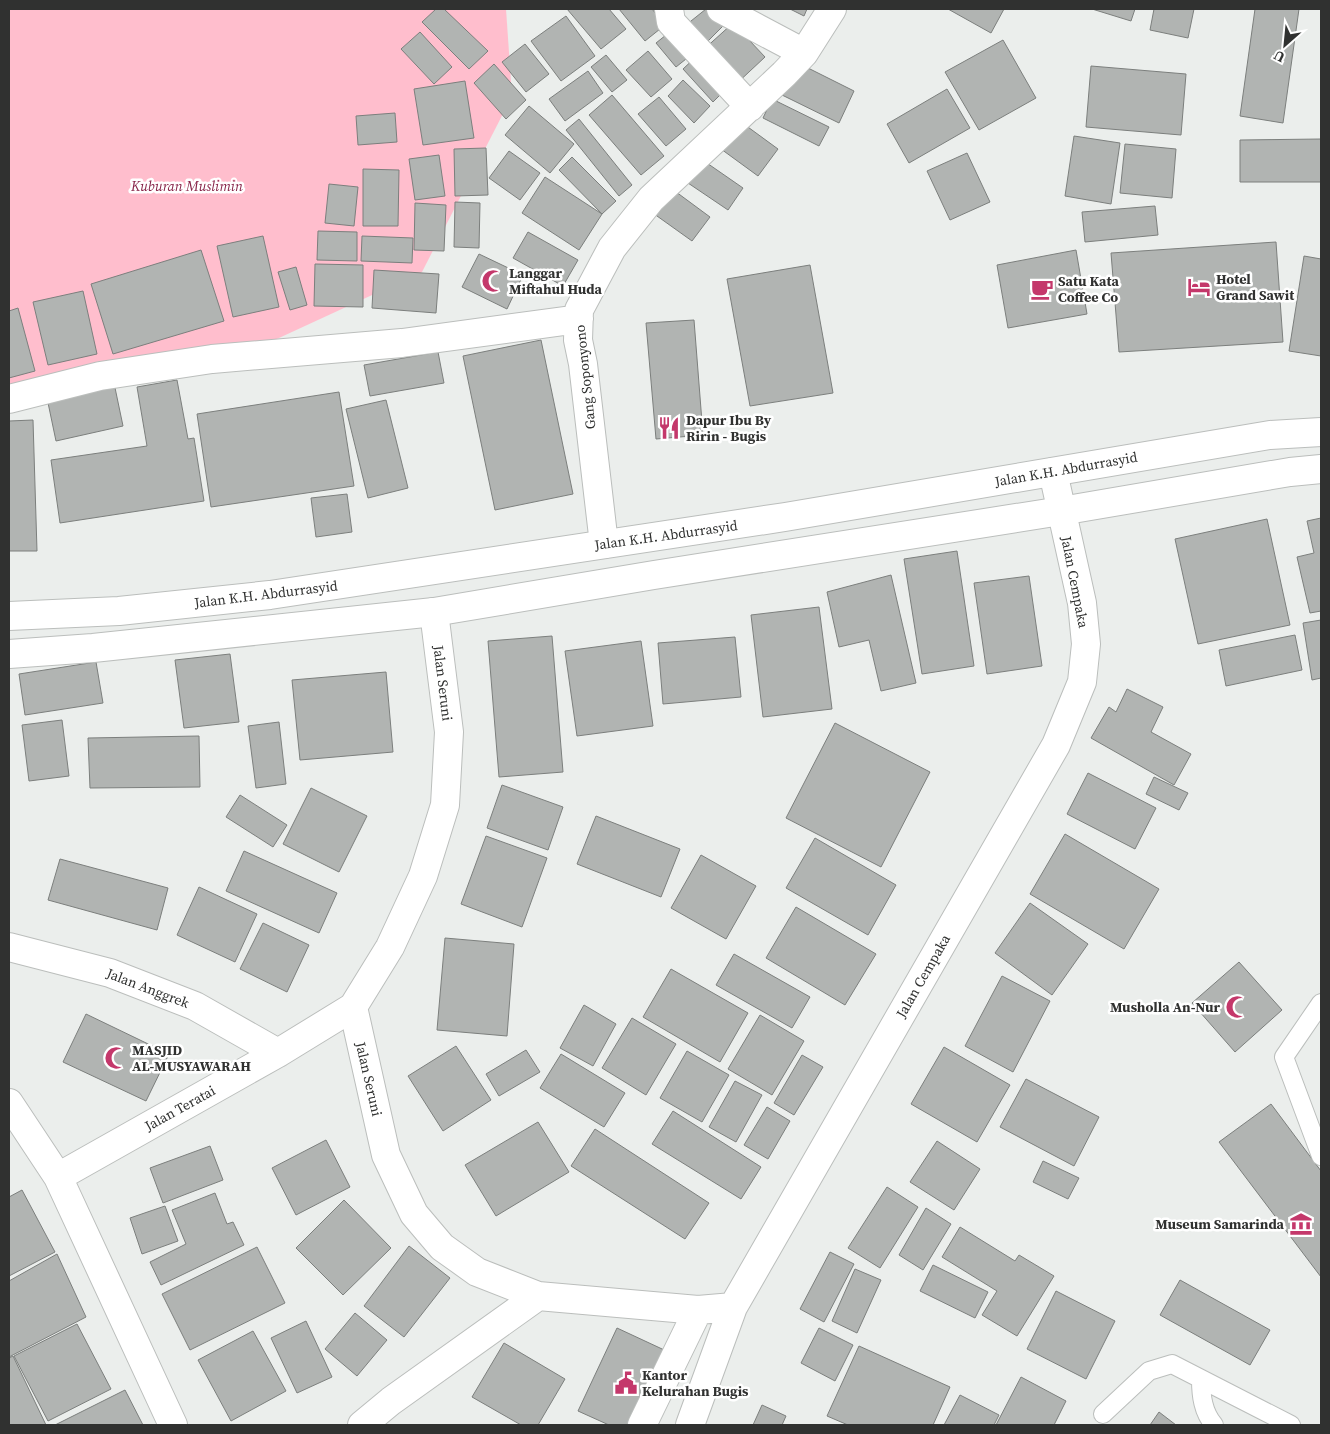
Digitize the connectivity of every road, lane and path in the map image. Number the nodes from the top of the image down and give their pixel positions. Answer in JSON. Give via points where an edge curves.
{"nodes":[{"id":1,"x":669,"y":9,"type":"edge"},
{"id":2,"x":722,"y":9,"type":"edge"},
{"id":3,"x":832,"y":9,"type":"edge"},
{"id":4,"x":804,"y":53,"type":"junction"},
{"id":5,"x":754,"y":103,"type":"junction"},
{"id":6,"x":579,"y":319,"type":"junction"},
{"id":7,"x":9,"y":399,"type":"edge"},
{"id":8,"x":1321,"y":432,"type":"edge"},
{"id":9,"x":1321,"y":469,"type":"edge"},
{"id":10,"x":1053,"y":472,"type":"junction"},
{"id":11,"x":1062,"y":511,"type":"junction"},
{"id":12,"x":604,"y":544,"type":"junction"},
{"id":13,"x":434,"y":612,"type":"junction"},
{"id":14,"x":14,"y":616,"type":"edge"},
{"id":15,"x":13,"y":654,"type":"edge"},
{"id":16,"x":9,"y":947,"type":"edge"},
{"id":17,"x":1321,"y":1003,"type":"edge"},
{"id":18,"x":353,"y":1007,"type":"junction"},
{"id":19,"x":278,"y":1053,"type":"junction"},
{"id":20,"x":9,"y":1103,"type":"edge"},
{"id":21,"x":1321,"y":1156,"type":"edge"},
{"id":22,"x":58,"y":1177,"type":"junction"},
{"id":23,"x":538,"y":1296,"type":"junction"},
{"id":24,"x":733,"y":1308,"type":"junction"},
{"id":25,"x":698,"y":1310,"type":"junction"},
{"id":26,"x":1201,"y":1379,"type":"junction"},
{"id":27,"x":1103,"y":1414,"type":"dead end"},
{"id":28,"x":173,"y":1425,"type":"edge"},
{"id":29,"x":362,"y":1425,"type":"edge"},
{"id":30,"x":642,"y":1425,"type":"edge"},
{"id":31,"x":690,"y":1425,"type":"edge"},
{"id":32,"x":1214,"y":1425,"type":"edge"},
{"id":33,"x":1291,"y":1425,"type":"edge"}],
"edges":[{"from":1,"to":5,"type":"street","via":[[671,22]]},
{"from":2,"to":4,"type":"street"},
{"from":3,"to":4,"type":"street","name":"Gang Soponyono"},
{"from":4,"to":5,"type":"street","name":"Gang Soponyono"},
{"from":5,"to":6,"type":"street","name":"Gang Soponyono","via":[[651,199],[612,248],[579,310]]},
{"from":6,"to":7,"type":"street","via":[[402,343],[212,359],[100,376]]},
{"from":6,"to":12,"type":"street","name":"Gang Soponyono","via":[[578,340]]},
{"from":8,"to":10,"type":"street","name":"Jalan K.H. Abdurrasyid","via":[[1270,435]]},
{"from":9,"to":11,"type":"street"},
{"from":10,"to":11,"type":"street","name":"Jalan Cempaka"},
{"from":10,"to":12,"type":"street","name":"Jalan K.H. Abdurrasyid"},
{"from":11,"to":13,"type":"street"},
{"from":11,"to":24,"type":"street","name":"Jalan Cempaka","via":[[1082,603],[1086,644],[1082,682],[1056,745]]},
{"from":12,"to":14,"type":"street","name":"Jalan K.H. Abdurrasyid","via":[[270,596],[119,611]]},
{"from":13,"to":15,"type":"street"},
{"from":13,"to":18,"type":"street","name":"Jalan Seruni","via":[[449,732],[445,804],[423,876],[390,946]]},
{"from":14,"to":15,"type":"street"},
{"from":16,"to":19,"type":"street","name":"Jalan Anggrek","via":[[110,973],[195,1006]]},
{"from":17,"to":21,"type":"lane","via":[[1284,1057]]},
{"from":18,"to":19,"type":"street","name":"Jalan Teratai"},
{"from":18,"to":23,"type":"street","name":"Jalan Seruni","via":[[386,1154],[414,1214],[442,1247],[477,1272]]},
{"from":19,"to":22,"type":"street","name":"Jalan Teratai"},
{"from":20,"to":22,"type":"street"},
{"from":22,"to":28,"type":"street"},
{"from":23,"to":25,"type":"street","name":"Jalan Seruni"},
{"from":23,"to":29,"type":"street"},
{"from":24,"to":25,"type":"street","name":"Jalan Seruni"},
{"from":24,"to":31,"type":"street","name":"Jalan Cempaka"},
{"from":25,"to":30,"type":"street"},
{"from":26,"to":27,"type":"lane","via":[[1172,1364],[1149,1371]]},
{"from":26,"to":32,"type":"lane","via":[[1201,1400]]},
{"from":26,"to":33,"type":"lane"}]}
